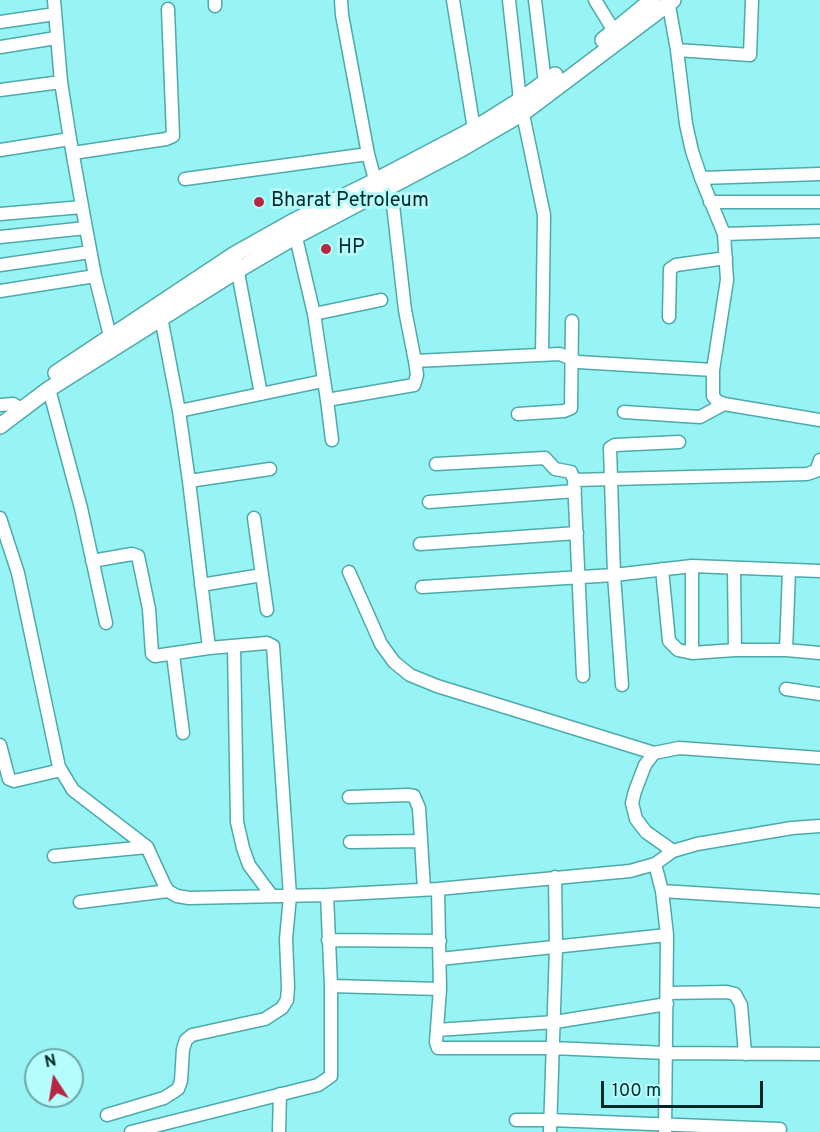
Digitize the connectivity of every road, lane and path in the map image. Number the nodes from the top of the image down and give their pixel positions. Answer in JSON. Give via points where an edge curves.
{"nodes":[{"id":1,"x":54,"y":0,"type":"edge"},
{"id":2,"x":341,"y":0,"type":"edge"},
{"id":3,"x":453,"y":0,"type":"edge"},
{"id":4,"x":509,"y":0,"type":"edge"},
{"id":5,"x":535,"y":0,"type":"edge"},
{"id":6,"x":595,"y":0,"type":"edge"},
{"id":7,"x":652,"y":0,"type":"edge"},
{"id":8,"x":752,"y":0,"type":"edge"},
{"id":9,"x":670,"y":1,"type":"edge"},
{"id":10,"x":168,"y":9,"type":"dead end"},
{"id":11,"x":55,"y":14,"type":"junction"},
{"id":12,"x":0,"y":22,"type":"edge"},
{"id":13,"x":614,"y":31,"type":"junction"},
{"id":14,"x":56,"y":38,"type":"junction"},
{"id":15,"x":0,"y":47,"type":"edge"},
{"id":16,"x":677,"y":50,"type":"junction"},
{"id":17,"x":61,"y":82,"type":"junction"},
{"id":18,"x":545,"y":83,"type":"junction"},
{"id":19,"x":0,"y":90,"type":"edge"},
{"id":20,"x":521,"y":107,"type":"junction"},
{"id":21,"x":474,"y":129,"type":"junction"},
{"id":22,"x":70,"y":139,"type":"junction"},
{"id":23,"x":0,"y":150,"type":"edge"},
{"id":24,"x":73,"y":153,"type":"junction"},
{"id":25,"x":368,"y":154,"type":"junction"},
{"id":26,"x":820,"y":174,"type":"edge"},
{"id":27,"x":701,"y":178,"type":"junction"},
{"id":28,"x":185,"y":179,"type":"dead end"},
{"id":29,"x":377,"y":187,"type":"junction"},
{"id":30,"x":710,"y":202,"type":"junction"},
{"id":31,"x":820,"y":202,"type":"edge"},
{"id":32,"x":393,"y":205,"type":"dead end"},
{"id":33,"x":82,"y":207,"type":"junction"},
{"id":34,"x":0,"y":214,"type":"edge"},
{"id":35,"x":86,"y":228,"type":"junction"},
{"id":36,"x":294,"y":229,"type":"junction"},
{"id":37,"x":820,"y":231,"type":"edge"},
{"id":38,"x":724,"y":234,"type":"junction"},
{"id":39,"x":0,"y":237,"type":"edge"},
{"id":40,"x":90,"y":252,"type":"junction"},
{"id":41,"x":235,"y":254,"type":"junction"},
{"id":42,"x":726,"y":258,"type":"junction"},
{"id":43,"x":0,"y":266,"type":"edge"},
{"id":44,"x":238,"y":270,"type":"junction"},
{"id":45,"x":95,"y":276,"type":"junction"},
{"id":46,"x":0,"y":291,"type":"edge"},
{"id":47,"x":381,"y":300,"type":"dead end"},
{"id":48,"x":160,"y":311,"type":"junction"},
{"id":49,"x":314,"y":314,"type":"junction"},
{"id":50,"x":669,"y":317,"type":"dead end"},
{"id":51,"x":572,"y":321,"type":"dead end"},
{"id":52,"x":112,"y":343,"type":"junction"},
{"id":53,"x":542,"y":355,"type":"junction"},
{"id":54,"x":570,"y":357,"type":"junction"},
{"id":55,"x":415,"y":361,"type":"junction"},
{"id":56,"x":713,"y":370,"type":"junction"},
{"id":57,"x":323,"y":381,"type":"junction"},
{"id":58,"x":49,"y":389,"type":"junction"},
{"id":59,"x":261,"y":394,"type":"junction"},
{"id":60,"x":327,"y":400,"type":"junction"},
{"id":61,"x":724,"y":404,"type":"junction"},
{"id":62,"x":9,"y":408,"type":"edge"},
{"id":63,"x":179,"y":411,"type":"junction"},
{"id":64,"x":624,"y":412,"type":"dead end"},
{"id":65,"x":518,"y":414,"type":"dead end"},
{"id":66,"x":820,"y":420,"type":"edge"},
{"id":67,"x":0,"y":426,"type":"edge"},
{"id":68,"x":332,"y":440,"type":"dead end"},
{"id":69,"x":679,"y":442,"type":"dead end"},
{"id":70,"x":820,"y":460,"type":"edge"},
{"id":71,"x":436,"y":464,"type":"dead end"},
{"id":72,"x":270,"y":469,"type":"dead end"},
{"id":73,"x":611,"y":479,"type":"junction"},
{"id":74,"x":189,"y":481,"type":"junction"},
{"id":75,"x":574,"y":486,"type":"junction"},
{"id":76,"x":429,"y":502,"type":"dead end"},
{"id":77,"x":0,"y":518,"type":"edge"},
{"id":78,"x":255,"y":518,"type":"dead end"},
{"id":79,"x":577,"y":533,"type":"junction"},
{"id":80,"x":420,"y":544,"type":"dead end"},
{"id":81,"x":93,"y":561,"type":"junction"},
{"id":82,"x":692,"y":566,"type":"junction"},
{"id":83,"x":662,"y":569,"type":"junction"},
{"id":84,"x":735,"y":569,"type":"junction"},
{"id":85,"x":789,"y":570,"type":"junction"},
{"id":86,"x":820,"y":571,"type":"edge"},
{"id":87,"x":349,"y":572,"type":"dead end"},
{"id":88,"x":262,"y":575,"type":"junction"},
{"id":89,"x":614,"y":575,"type":"junction"},
{"id":90,"x":578,"y":576,"type":"junction"},
{"id":91,"x":201,"y":585,"type":"junction"},
{"id":92,"x":422,"y":587,"type":"dead end"},
{"id":93,"x":267,"y":610,"type":"dead end"},
{"id":94,"x":106,"y":623,"type":"dead end"},
{"id":95,"x":234,"y":646,"type":"junction"},
{"id":96,"x":209,"y":648,"type":"junction"},
{"id":97,"x":735,"y":650,"type":"junction"},
{"id":98,"x":786,"y":650,"type":"junction"},
{"id":99,"x":692,"y":653,"type":"junction"},
{"id":100,"x":820,"y":653,"type":"edge"},
{"id":101,"x":173,"y":655,"type":"junction"},
{"id":102,"x":583,"y":676,"type":"dead end"},
{"id":103,"x":621,"y":685,"type":"dead end"},
{"id":104,"x":786,"y":689,"type":"dead end"},
{"id":105,"x":820,"y":694,"type":"edge"},
{"id":106,"x":183,"y":733,"type":"dead end"},
{"id":107,"x":0,"y":746,"type":"edge"},
{"id":108,"x":654,"y":753,"type":"junction"},
{"id":109,"x":820,"y":758,"type":"edge"},
{"id":110,"x":60,"y":770,"type":"junction"},
{"id":111,"x":350,"y":797,"type":"dead end"},
{"id":112,"x":820,"y":826,"type":"edge"},
{"id":113,"x":421,"y":841,"type":"junction"},
{"id":114,"x":350,"y":842,"type":"dead end"},
{"id":115,"x":147,"y":847,"type":"junction"},
{"id":116,"x":674,"y":851,"type":"junction"},
{"id":117,"x":54,"y":856,"type":"dead end"},
{"id":118,"x":655,"y":864,"type":"junction"},
{"id":119,"x":555,"y":877,"type":"junction"},
{"id":120,"x":438,"y":889,"type":"junction"},
{"id":121,"x":424,"y":890,"type":"junction"},
{"id":122,"x":168,"y":891,"type":"junction"},
{"id":123,"x":662,"y":891,"type":"junction"},
{"id":124,"x":327,"y":895,"type":"junction"},
{"id":125,"x":272,"y":896,"type":"junction"},
{"id":126,"x":290,"y":896,"type":"junction"},
{"id":127,"x":820,"y":901,"type":"edge"},
{"id":128,"x":80,"y":902,"type":"dead end"},
{"id":129,"x":667,"y":936,"type":"junction"},
{"id":130,"x":328,"y":940,"type":"junction"},
{"id":131,"x":440,"y":941,"type":"junction"},
{"id":132,"x":556,"y":948,"type":"junction"},
{"id":133,"x":440,"y":959,"type":"junction"},
{"id":134,"x":331,"y":986,"type":"junction"},
{"id":135,"x":440,"y":989,"type":"junction"},
{"id":136,"x":667,"y":998,"type":"junction"},
{"id":137,"x":555,"y":1022,"type":"junction"},
{"id":138,"x":437,"y":1030,"type":"junction"},
{"id":139,"x":553,"y":1048,"type":"junction"},
{"id":140,"x":666,"y":1053,"type":"junction"},
{"id":141,"x":745,"y":1054,"type":"junction"},
{"id":142,"x":820,"y":1054,"type":"edge"},
{"id":143,"x":280,"y":1094,"type":"junction"},
{"id":144,"x":106,"y":1115,"type":"dead end"},
{"id":145,"x":516,"y":1120,"type":"dead end"},
{"id":146,"x":550,"y":1126,"type":"edge"},
{"id":147,"x":665,"y":1128,"type":"edge"},
{"id":148,"x":780,"y":1129,"type":"dead end"},
{"id":149,"x":131,"y":1132,"type":"edge"},
{"id":150,"x":279,"y":1132,"type":"edge"}],
"edges":[{"from":1,"to":11,"type":"street"},
{"from":2,"to":25,"type":"street"},
{"from":3,"to":21,"type":"street"},
{"from":4,"to":20,"type":"street"},
{"from":5,"to":18,"type":"street"},
{"from":6,"to":13,"type":"street"},
{"from":7,"to":13,"type":"main road"},
{"from":8,"to":16,"type":"street","via":[[750,55]]},
{"from":9,"to":16,"type":"street"},
{"from":9,"to":20,"type":"main road"},
{"from":10,"to":24,"type":"street","via":[[173,136]]},
{"from":11,"to":12,"type":"street"},
{"from":11,"to":14,"type":"street"},
{"from":13,"to":18,"type":"main road"},
{"from":14,"to":15,"type":"street"},
{"from":14,"to":17,"type":"street"},
{"from":16,"to":27,"type":"street","via":[[686,123]]},
{"from":17,"to":19,"type":"street"},
{"from":17,"to":22,"type":"street"},
{"from":18,"to":20,"type":"main road"},
{"from":20,"to":21,"type":"main road"},
{"from":20,"to":29,"type":"main road"},
{"from":20,"to":53,"type":"street","via":[[544,215]]},
{"from":21,"to":29,"type":"main road"},
{"from":22,"to":23,"type":"street"},
{"from":22,"to":24,"type":"street"},
{"from":24,"to":33,"type":"street"},
{"from":25,"to":28,"type":"street"},
{"from":25,"to":29,"type":"street"},
{"from":26,"to":27,"type":"street"},
{"from":27,"to":30,"type":"street"},
{"from":29,"to":36,"type":"main road"},
{"from":30,"to":31,"type":"street"},
{"from":30,"to":38,"type":"street"},
{"from":32,"to":55,"type":"street"},
{"from":33,"to":34,"type":"street"},
{"from":33,"to":35,"type":"street"},
{"from":35,"to":39,"type":"street"},
{"from":35,"to":40,"type":"street"},
{"from":36,"to":41,"type":"main road"},
{"from":36,"to":44,"type":"main road"},
{"from":36,"to":49,"type":"street"},
{"from":37,"to":38,"type":"street"},
{"from":38,"to":42,"type":"street"},
{"from":40,"to":43,"type":"street"},
{"from":40,"to":45,"type":"street"},
{"from":41,"to":44,"type":"street"},
{"from":41,"to":48,"type":"main road"},
{"from":42,"to":50,"type":"street","via":[[670,269]]},
{"from":42,"to":56,"type":"street","via":[[724,303]]},
{"from":44,"to":48,"type":"main road"},
{"from":44,"to":59,"type":"street"},
{"from":45,"to":46,"type":"street"},
{"from":45,"to":52,"type":"street"},
{"from":47,"to":49,"type":"street"},
{"from":48,"to":52,"type":"main road"},
{"from":48,"to":63,"type":"street"},
{"from":49,"to":57,"type":"street"},
{"from":51,"to":54,"type":"street"},
{"from":52,"to":58,"type":"main road"},
{"from":52,"to":62,"type":"main road"},
{"from":53,"to":54,"type":"street"},
{"from":53,"to":55,"type":"street"},
{"from":54,"to":56,"type":"street","via":[[584,362]]},
{"from":54,"to":65,"type":"street","via":[[571,408]]},
{"from":55,"to":60,"type":"street","via":[[414,385]]},
{"from":56,"to":61,"type":"street","via":[[713,396]]},
{"from":57,"to":59,"type":"street"},
{"from":57,"to":60,"type":"street"},
{"from":58,"to":62,"type":"main road"},
{"from":58,"to":81,"type":"street"},
{"from":59,"to":63,"type":"street"},
{"from":60,"to":68,"type":"street"},
{"from":61,"to":64,"type":"street","via":[[700,417]]},
{"from":61,"to":66,"type":"street"},
{"from":62,"to":67,"type":"main road"},
{"from":63,"to":74,"type":"street"},
{"from":69,"to":73,"type":"street","via":[[612,446]]},
{"from":70,"to":73,"type":"street","via":[[816,471],[807,474]]},
{"from":71,"to":75,"type":"street","via":[[545,458],[555,470],[571,472]]},
{"from":72,"to":74,"type":"street"},
{"from":73,"to":75,"type":"street"},
{"from":73,"to":89,"type":"street"},
{"from":74,"to":91,"type":"street"},
{"from":75,"to":76,"type":"street"},
{"from":75,"to":79,"type":"street"},
{"from":77,"to":110,"type":"street","via":[[18,573]]},
{"from":78,"to":88,"type":"street"},
{"from":79,"to":80,"type":"street"},
{"from":79,"to":90,"type":"street"},
{"from":81,"to":94,"type":"street"},
{"from":81,"to":101,"type":"street","via":[[138,556],[149,609],[152,654]]},
{"from":82,"to":83,"type":"street"},
{"from":82,"to":84,"type":"street"},
{"from":82,"to":99,"type":"street"},
{"from":83,"to":89,"type":"street"},
{"from":83,"to":99,"type":"street","via":[[669,641],[678,651]]},
{"from":84,"to":85,"type":"street"},
{"from":84,"to":97,"type":"street"},
{"from":85,"to":86,"type":"street"},
{"from":85,"to":98,"type":"street"},
{"from":87,"to":108,"type":"street","via":[[381,644],[410,675]]},
{"from":88,"to":91,"type":"street"},
{"from":88,"to":93,"type":"street"},
{"from":89,"to":90,"type":"street"},
{"from":89,"to":103,"type":"street"},
{"from":90,"to":92,"type":"street"},
{"from":90,"to":102,"type":"street"},
{"from":91,"to":96,"type":"street"},
{"from":95,"to":96,"type":"street"},
{"from":95,"to":125,"type":"street","via":[[237,822],[249,865]]},
{"from":95,"to":126,"type":"street","via":[[267,643],[274,649]]},
{"from":96,"to":101,"type":"street"},
{"from":97,"to":98,"type":"street"},
{"from":97,"to":99,"type":"street"},
{"from":98,"to":100,"type":"street"},
{"from":101,"to":106,"type":"street"},
{"from":104,"to":105,"type":"street"},
{"from":107,"to":110,"type":"street","via":[[9,779]]},
{"from":108,"to":109,"type":"street","via":[[678,748]]},
{"from":108,"to":116,"type":"street","via":[[645,765],[632,803],[636,819],[646,832]]},
{"from":110,"to":115,"type":"street","via":[[73,790]]},
{"from":111,"to":113,"type":"street","via":[[414,796],[419,808]]},
{"from":112,"to":116,"type":"street","via":[[711,841]]},
{"from":113,"to":114,"type":"street"},
{"from":113,"to":121,"type":"street"},
{"from":115,"to":117,"type":"street"},
{"from":115,"to":122,"type":"street"},
{"from":116,"to":118,"type":"street"},
{"from":118,"to":119,"type":"street","via":[[630,871]]},
{"from":118,"to":123,"type":"street"},
{"from":119,"to":120,"type":"street"},
{"from":119,"to":132,"type":"street"},
{"from":120,"to":121,"type":"street"},
{"from":120,"to":131,"type":"street"},
{"from":121,"to":124,"type":"street"},
{"from":122,"to":125,"type":"street","via":[[189,898]]},
{"from":122,"to":128,"type":"street"},
{"from":123,"to":127,"type":"street"},
{"from":123,"to":129,"type":"street"},
{"from":124,"to":126,"type":"street"},
{"from":124,"to":130,"type":"street"},
{"from":125,"to":126,"type":"street"},
{"from":126,"to":144,"type":"street","via":[[286,939],[288,987],[282,1008],[265,1019],[192,1035],[183,1049],[178,1089],[164,1098]]},
{"from":129,"to":132,"type":"street"},
{"from":129,"to":136,"type":"street"},
{"from":130,"to":131,"type":"street"},
{"from":130,"to":134,"type":"street"},
{"from":131,"to":133,"type":"street"},
{"from":132,"to":133,"type":"street"},
{"from":132,"to":137,"type":"street"},
{"from":133,"to":135,"type":"street"},
{"from":134,"to":135,"type":"street"},
{"from":134,"to":143,"type":"street","via":[[331,1076],[318,1085]]},
{"from":135,"to":138,"type":"street"},
{"from":136,"to":137,"type":"street"},
{"from":136,"to":140,"type":"street"},
{"from":136,"to":141,"type":"street","via":[[735,994],[741,1005]]},
{"from":137,"to":138,"type":"street"},
{"from":137,"to":139,"type":"street"},
{"from":138,"to":139,"type":"street","via":[[436,1046],[442,1050]]},
{"from":139,"to":140,"type":"street"},
{"from":139,"to":146,"type":"street"},
{"from":140,"to":141,"type":"street"},
{"from":140,"to":147,"type":"street"},
{"from":141,"to":142,"type":"street"},
{"from":143,"to":149,"type":"street"},
{"from":143,"to":150,"type":"street"},
{"from":145,"to":146,"type":"street"},
{"from":146,"to":147,"type":"street"},
{"from":147,"to":148,"type":"street"}]}
